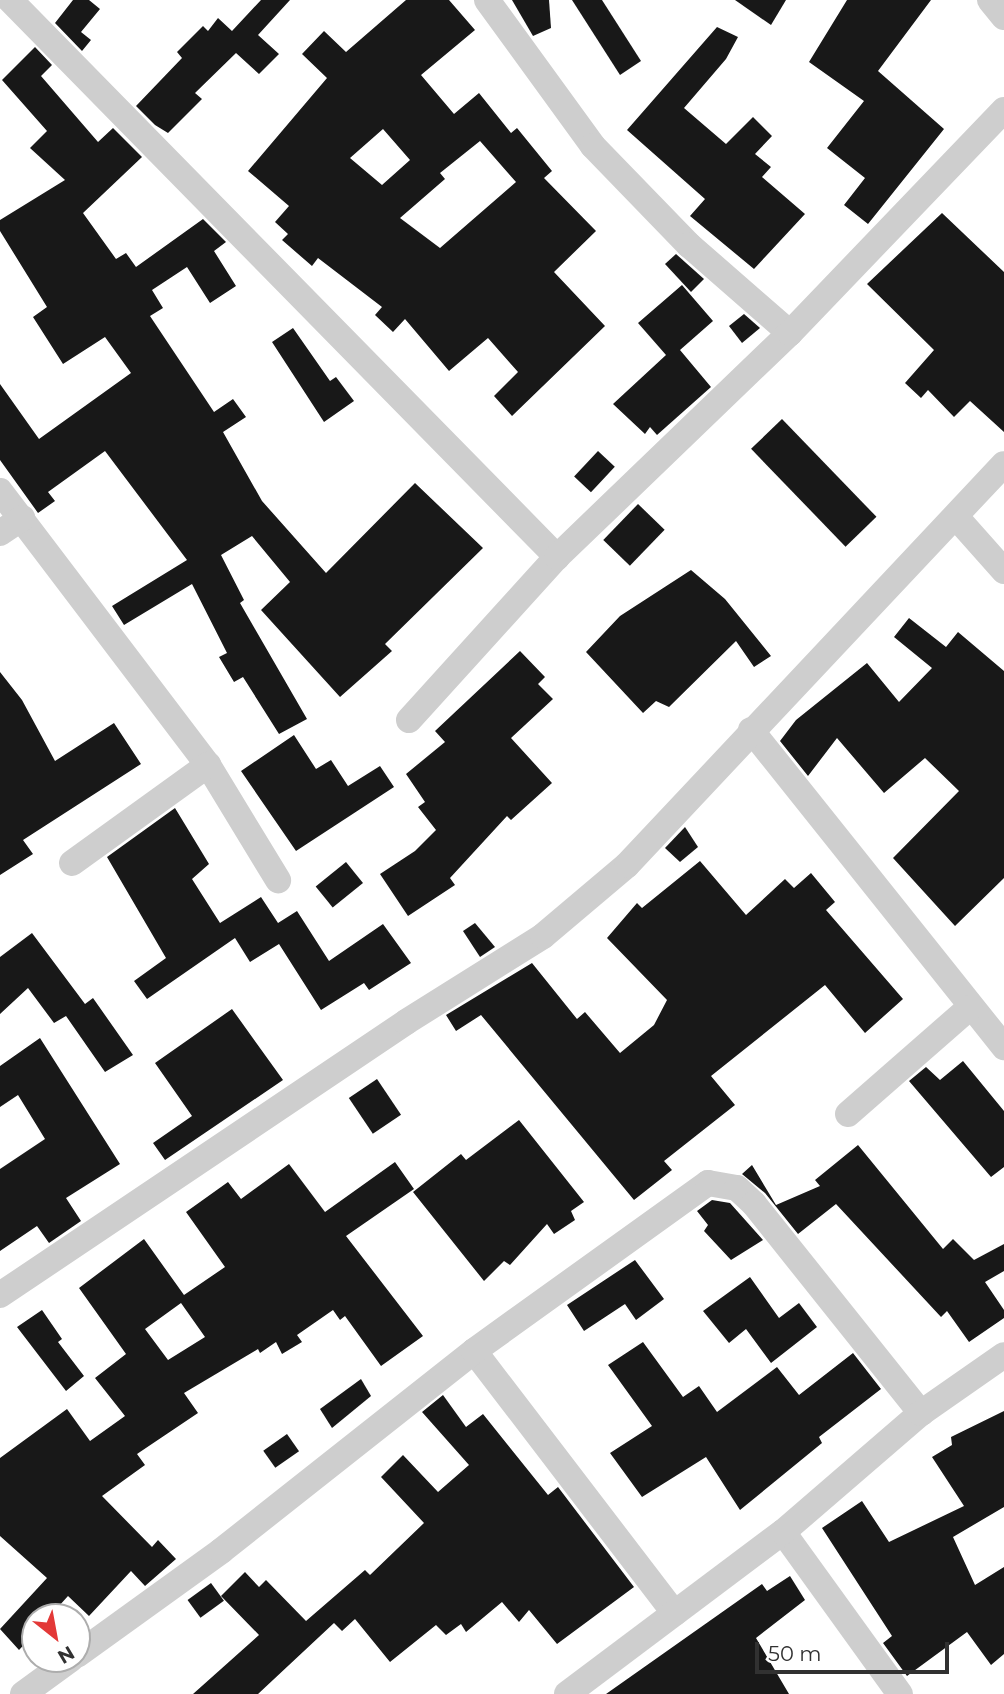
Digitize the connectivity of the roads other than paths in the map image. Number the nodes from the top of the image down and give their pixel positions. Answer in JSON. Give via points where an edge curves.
{"nodes":[{"id":1,"x":487,"y":0,"type":"edge"},
{"id":2,"x":990,"y":0,"type":"edge"},
{"id":3,"x":11,"y":7,"type":"edge"},
{"id":4,"x":1004,"y":17,"type":"edge"},
{"id":5,"x":1004,"y":110,"type":"edge"},
{"id":6,"x":790,"y":333,"type":"junction"},
{"id":7,"x":1004,"y":464,"type":"edge"},
{"id":8,"x":0,"y":491,"type":"edge"},
{"id":9,"x":22,"y":518,"type":"junction"},
{"id":10,"x":957,"y":518,"type":"junction"},
{"id":11,"x":0,"y":533,"type":"edge"},
{"id":12,"x":557,"y":557,"type":"junction"},
{"id":13,"x":1004,"y":571,"type":"edge"},
{"id":14,"x":409,"y":720,"type":"dead end"},
{"id":15,"x":751,"y":730,"type":"junction"},
{"id":16,"x":208,"y":765,"type":"junction"},
{"id":17,"x":72,"y":863,"type":"dead end"},
{"id":18,"x":278,"y":880,"type":"dead end"},
{"id":19,"x":969,"y":1008,"type":"junction"},
{"id":20,"x":1004,"y":1047,"type":"edge"},
{"id":21,"x":848,"y":1114,"type":"dead end"},
{"id":22,"x":2,"y":1291,"type":"edge"},
{"id":23,"x":474,"y":1352,"type":"junction"},
{"id":24,"x":1004,"y":1355,"type":"edge"},
{"id":25,"x":921,"y":1413,"type":"junction"},
{"id":26,"x":783,"y":1532,"type":"junction"},
{"id":27,"x":674,"y":1613,"type":"junction"},
{"id":28,"x":91,"y":1645,"type":"edge"},
{"id":29,"x":52,"y":1673,"type":"edge"},
{"id":30,"x":23,"y":1694,"type":"edge"},
{"id":31,"x":567,"y":1694,"type":"edge"},
{"id":32,"x":900,"y":1694,"type":"edge"}],
"edges":[{"from":1,"to":6,"type":"street","via":[[593,146],[690,245]]},
{"from":2,"to":4,"type":"street"},
{"from":3,"to":12,"type":"street"},
{"from":5,"to":6,"type":"street"},
{"from":6,"to":12,"type":"street"},
{"from":7,"to":10,"type":"street"},
{"from":8,"to":9,"type":"street"},
{"from":9,"to":11,"type":"street"},
{"from":9,"to":16,"type":"street"},
{"from":10,"to":13,"type":"street"},
{"from":10,"to":15,"type":"street"},
{"from":12,"to":14,"type":"street"},
{"from":15,"to":19,"type":"street"},
{"from":15,"to":22,"type":"street","via":[[627,865],[543,936]]},
{"from":16,"to":17,"type":"street"},
{"from":16,"to":18,"type":"street"},
{"from":19,"to":20,"type":"street"},
{"from":19,"to":21,"type":"street"},
{"from":23,"to":25,"type":"street","via":[[708,1183],[723,1182],[737,1188],[765,1216]]},
{"from":23,"to":27,"type":"street"},
{"from":23,"to":28,"type":"street","via":[[220,1551]]},
{"from":24,"to":25,"type":"street"},
{"from":25,"to":26,"type":"street"},
{"from":26,"to":27,"type":"street"},
{"from":26,"to":32,"type":"street"},
{"from":27,"to":31,"type":"street"},
{"from":29,"to":30,"type":"street"}]}
